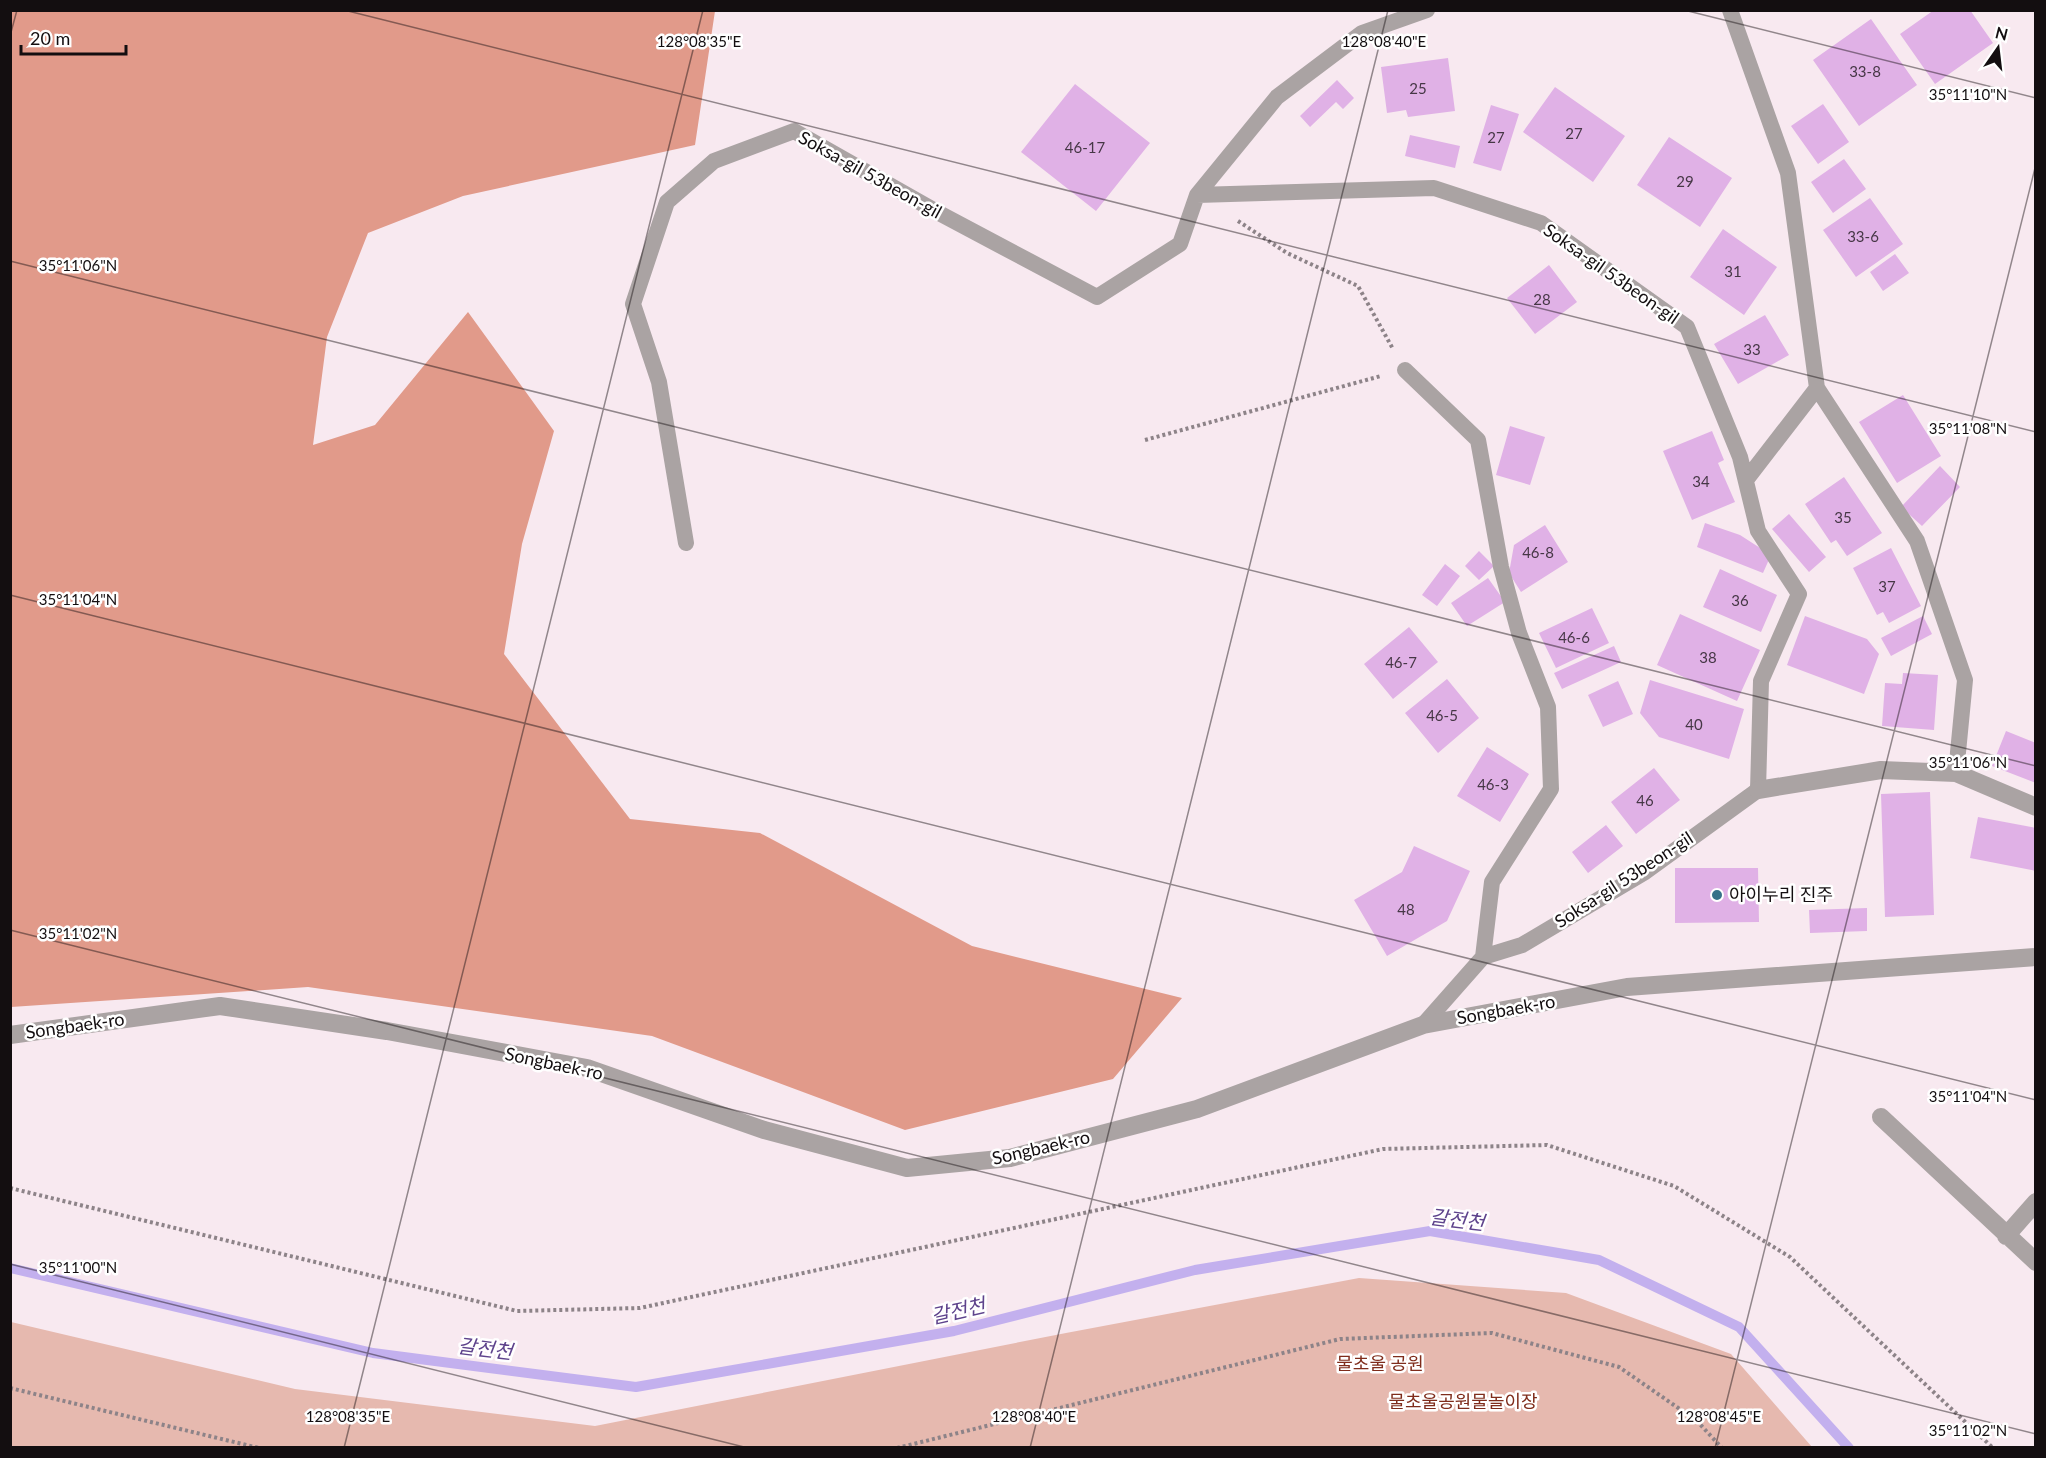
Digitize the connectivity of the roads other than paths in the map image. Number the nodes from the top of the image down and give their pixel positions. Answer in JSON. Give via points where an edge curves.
{"nodes":[{"id":1,"x":1427,"y":10,"type":"edge"},
{"id":2,"x":1730,"y":10,"type":"edge"},
{"id":3,"x":1197,"y":195,"type":"junction"},
{"id":4,"x":1405,"y":370,"type":"road end"},
{"id":5,"x":1817,"y":388,"type":"junction"},
{"id":6,"x":1746,"y":480,"type":"junction"},
{"id":7,"x":686,"y":543,"type":"dead end"},
{"id":8,"x":1956,"y":773,"type":"junction"},
{"id":9,"x":1758,"y":790,"type":"junction"},
{"id":10,"x":2036,"y":807,"type":"edge"},
{"id":11,"x":1483,"y":957,"type":"junction"},
{"id":12,"x":2036,"y":957,"type":"edge"},
{"id":13,"x":1423,"y":1025,"type":"junction"},
{"id":14,"x":10,"y":1035,"type":"edge"},
{"id":15,"x":1881,"y":1118,"type":"dead end"},
{"id":16,"x":2036,"y":1202,"type":"edge"},
{"id":17,"x":2007,"y":1236,"type":"junction"},
{"id":18,"x":2036,"y":1262,"type":"edge"}],
"edges":[{"from":1,"to":3,"type":"lane","name":"Soksa-gil 53beon-gil","via":[[1362,33],[1277,97]]},
{"from":2,"to":5,"type":"lane","via":[[1788,173]]},
{"from":3,"to":6,"type":"lane","name":"Soksa-gil 53beon-gil","via":[[1434,188],[1541,223],[1687,327]]},
{"from":3,"to":7,"type":"lane","name":"Soksa-gil 53beon-gil","via":[[1180,244],[1097,297],[794,131],[714,161],[668,202],[633,304],[659,382]]},
{"from":4,"to":11,"type":"lane","via":[[1478,440],[1501,567],[1519,633],[1548,707],[1551,789],[1492,882]]},
{"from":5,"to":6,"type":"lane"},
{"from":5,"to":8,"type":"lane","via":[[1917,541],[1965,680]]},
{"from":6,"to":9,"type":"lane","name":"Soksa-gil 53beon-gil","via":[[1758,531],[1799,594],[1761,681]]},
{"from":8,"to":9,"type":"street","name":"Soksa-gil 53beon-gil","via":[[1881,770]]},
{"from":8,"to":10,"type":"street","name":"Soksa-gil 53beon-gil"},
{"from":9,"to":11,"type":"lane","name":"Soksa-gil 53beon-gil","via":[[1645,872],[1522,945]]},
{"from":11,"to":13,"type":"lane"},
{"from":12,"to":13,"type":"street","name":"Songbaek-ro","via":[[1627,987]]},
{"from":13,"to":14,"type":"street","name":"Songbaek-ro","via":[[1197,1109],[1010,1158],[907,1168],[764,1130],[587,1068],[387,1031],[220,1006]]},
{"from":15,"to":17,"type":"street"},
{"from":16,"to":17,"type":"street"},
{"from":17,"to":18,"type":"street"}]}
